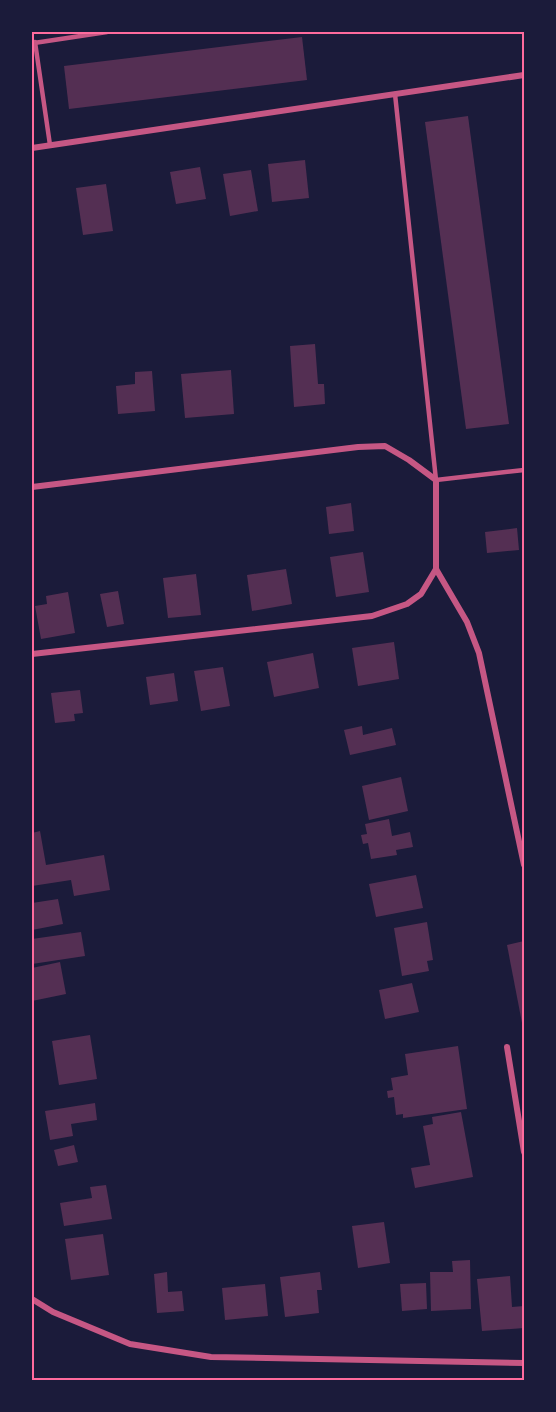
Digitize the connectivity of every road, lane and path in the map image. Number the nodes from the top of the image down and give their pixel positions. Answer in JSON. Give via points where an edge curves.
{"nodes":[{"id":1,"x":107,"y":32,"type":"edge"},
{"id":2,"x":33,"y":43,"type":"edge"},
{"id":3,"x":525,"y":75,"type":"edge"},
{"id":4,"x":395,"y":94,"type":"junction"},
{"id":5,"x":50,"y":145,"type":"junction"},
{"id":6,"x":32,"y":148,"type":"edge"},
{"id":7,"x":525,"y":470,"type":"edge"},
{"id":8,"x":436,"y":480,"type":"junction"},
{"id":9,"x":32,"y":487,"type":"edge"},
{"id":10,"x":436,"y":569,"type":"junction"},
{"id":11,"x":32,"y":654,"type":"edge"},
{"id":12,"x":525,"y":865,"type":"edge"},
{"id":13,"x":507,"y":1047,"type":"dead end"},
{"id":14,"x":525,"y":1152,"type":"edge"},
{"id":15,"x":32,"y":1299,"type":"edge"},
{"id":16,"x":525,"y":1364,"type":"edge"}],
"edges":[{"from":1,"to":2,"type":"lane"},
{"from":2,"to":5,"type":"lane"},
{"from":3,"to":4,"type":"street"},
{"from":4,"to":5,"type":"street"},
{"from":4,"to":8,"type":"lane"},
{"from":5,"to":6,"type":"street"},
{"from":7,"to":8,"type":"lane"},
{"from":8,"to":9,"type":"street","via":[[385,446]]},
{"from":8,"to":10,"type":"street"},
{"from":10,"to":11,"type":"street","via":[[420,594],[407,604],[372,616]]},
{"from":10,"to":12,"type":"street","via":[[467,622],[478,653]]},
{"from":13,"to":14,"type":"street"},
{"from":15,"to":16,"type":"street","via":[[53,1312],[130,1344],[211,1357]]}]}
